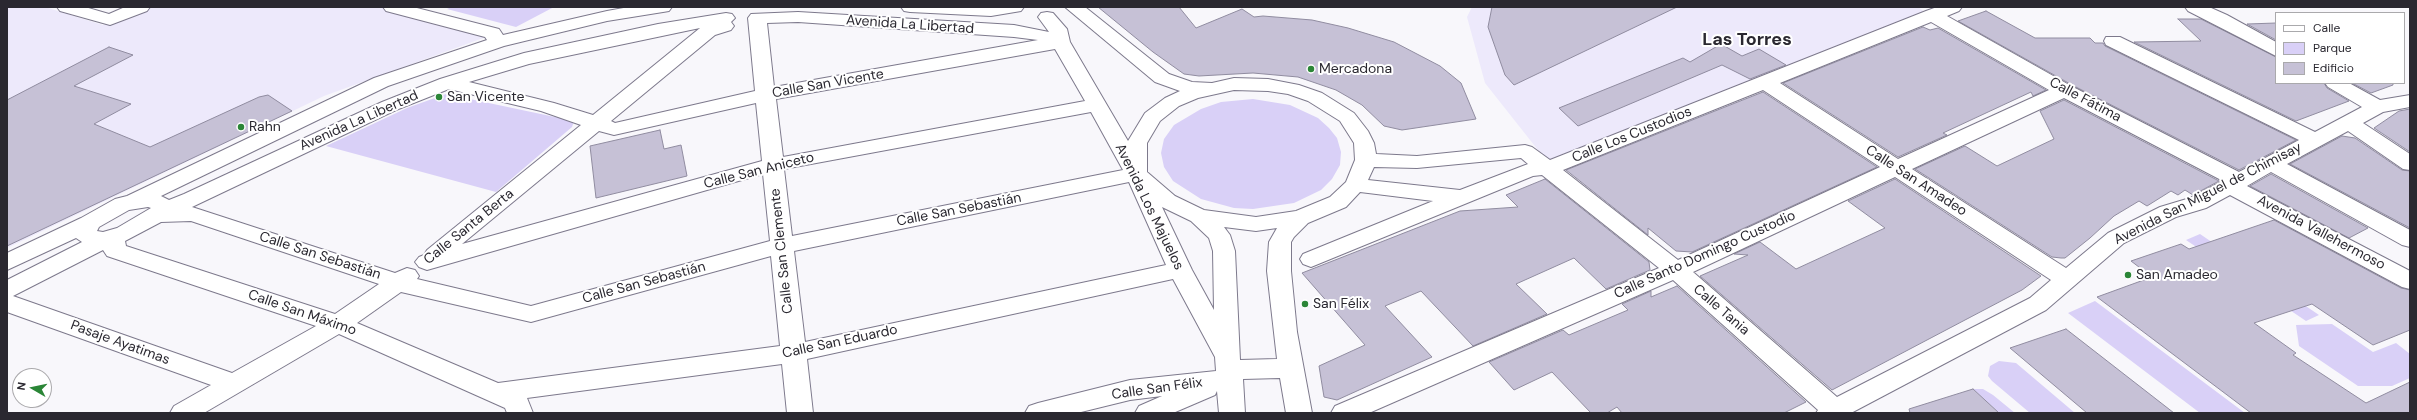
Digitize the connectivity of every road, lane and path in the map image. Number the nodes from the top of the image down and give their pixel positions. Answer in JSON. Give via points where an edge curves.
{"nodes":[{"id":1,"x":66,"y":7,"type":"edge"},
{"id":2,"x":140,"y":7,"type":"edge"},
{"id":3,"x":392,"y":7,"type":"edge"},
{"id":4,"x":663,"y":7,"type":"edge"},
{"id":5,"x":910,"y":7,"type":"edge"},
{"id":6,"x":1014,"y":7,"type":"edge"},
{"id":7,"x":1023,"y":7,"type":"edge"},
{"id":8,"x":1067,"y":7,"type":"edge"},
{"id":9,"x":1074,"y":7,"type":"edge"},
{"id":10,"x":1953,"y":7,"type":"edge"},
{"id":11,"x":2194,"y":7,"type":"edge"},
{"id":12,"x":995,"y":9,"type":"edge"},
{"id":13,"x":743,"y":14,"type":"edge"},
{"id":14,"x":1932,"y":15,"type":"junction"},
{"id":15,"x":1043,"y":16,"type":"junction"},
{"id":16,"x":986,"y":30,"type":"junction"},
{"id":17,"x":2113,"y":41,"type":"dead end"},
{"id":18,"x":498,"y":42,"type":"junction"},
{"id":19,"x":1061,"y":42,"type":"junction"},
{"id":20,"x":2275,"y":49,"type":"edge"},
{"id":21,"x":1765,"y":82,"type":"junction"},
{"id":22,"x":447,"y":83,"type":"junction"},
{"id":23,"x":2337,"y":84,"type":"edge"},
{"id":24,"x":1214,"y":87,"type":"junction"},
{"id":25,"x":2064,"y":90,"type":"junction"},
{"id":26,"x":765,"y":95,"type":"junction"},
{"id":27,"x":2410,"y":101,"type":"edge"},
{"id":28,"x":1097,"y":105,"type":"junction"},
{"id":29,"x":2377,"y":107,"type":"junction"},
{"id":30,"x":2349,"y":122,"type":"junction"},
{"id":31,"x":596,"y":124,"type":"junction"},
{"id":32,"x":2315,"y":140,"type":"junction"},
{"id":33,"x":1366,"y":160,"type":"junction"},
{"id":34,"x":2272,"y":164,"type":"junction"},
{"id":35,"x":2410,"y":164,"type":"edge"},
{"id":36,"x":773,"y":165,"type":"junction"},
{"id":37,"x":1549,"y":168,"type":"junction"},
{"id":38,"x":1896,"y":168,"type":"junction"},
{"id":39,"x":1136,"y":174,"type":"junction"},
{"id":40,"x":2236,"y":183,"type":"junction"},
{"id":41,"x":1355,"y":185,"type":"junction"},
{"id":42,"x":1462,"y":197,"type":"junction"},
{"id":43,"x":135,"y":200,"type":"junction"},
{"id":44,"x":160,"y":212,"type":"junction"},
{"id":45,"x":1199,"y":216,"type":"junction"},
{"id":46,"x":1300,"y":218,"type":"junction"},
{"id":47,"x":89,"y":223,"type":"junction"},
{"id":48,"x":2382,"y":225,"type":"junction"},
{"id":49,"x":472,"y":237,"type":"junction"},
{"id":50,"x":109,"y":239,"type":"junction"},
{"id":51,"x":2410,"y":240,"type":"edge"},
{"id":52,"x":780,"y":246,"type":"junction"},
{"id":53,"x":1311,"y":259,"type":"dead end"},
{"id":54,"x":7,"y":262,"type":"edge"},
{"id":55,"x":427,"y":262,"type":"joint"},
{"id":56,"x":2410,"y":267,"type":"edge"},
{"id":57,"x":1180,"y":270,"type":"junction"},
{"id":58,"x":1676,"y":270,"type":"junction"},
{"id":59,"x":2068,"y":280,"type":"junction"},
{"id":60,"x":2410,"y":281,"type":"edge"},
{"id":61,"x":398,"y":282,"type":"junction"},
{"id":62,"x":7,"y":290,"type":"edge"},
{"id":63,"x":7,"y":303,"type":"edge"},
{"id":64,"x":338,"y":324,"type":"junction"},
{"id":65,"x":793,"y":353,"type":"junction"},
{"id":66,"x":1228,"y":368,"type":"junction"},
{"id":67,"x":1292,"y":368,"type":"junction"},
{"id":68,"x":233,"y":383,"type":"junction"},
{"id":69,"x":496,"y":393,"type":"junction"},
{"id":70,"x":1843,"y":410,"type":"edge"},
{"id":71,"x":183,"y":413,"type":"edge"},
{"id":72,"x":520,"y":413,"type":"edge"},
{"id":73,"x":800,"y":413,"type":"edge"},
{"id":74,"x":1038,"y":413,"type":"edge"},
{"id":75,"x":1148,"y":413,"type":"edge"},
{"id":76,"x":1232,"y":413,"type":"edge"},
{"id":77,"x":1299,"y":413,"type":"edge"},
{"id":78,"x":1344,"y":413,"type":"edge"}],
"edges":[{"from":1,"to":2,"type":"street","via":[[110,20]]},
{"from":3,"to":18,"type":"street","via":[[492,32]]},
{"from":4,"to":18,"type":"street","name":"Avenida La Libertad","via":[[608,16]]},
{"from":5,"to":12,"type":"street","name":"Avenida La Libertad"},
{"from":6,"to":12,"type":"street","name":"Avenida La Libertad"},
{"from":7,"to":15,"type":"street","via":[[1030,14]]},
{"from":8,"to":15,"type":"street","via":[[1058,14]]},
{"from":9,"to":24,"type":"street","via":[[1162,78],[1190,88]]},
{"from":10,"to":14,"type":"street","name":"Calle Los Custodios"},
{"from":11,"to":20,"type":"street"},
{"from":13,"to":16,"type":"street","name":"Avenida La Libertad"},
{"from":13,"to":22,"type":"street","name":"Avenida La Libertad","via":[[524,59]]},
{"from":13,"to":26,"type":"street","name":"Calle San Clemente"},
{"from":13,"to":31,"type":"street","name":"Calle Santa Berta","via":[[708,31]]},
{"from":14,"to":21,"type":"street","name":"Calle Los Custodios"},
{"from":14,"to":25,"type":"street","name":"Calle Fátima"},
{"from":15,"to":16,"type":"street"},
{"from":15,"to":19,"type":"street","name":"Avenida Los Majuelos","via":[[1058,30]]},
{"from":16,"to":19,"type":"street","name":"Avenida La Libertad","via":[[1036,34]]},
{"from":17,"to":32,"type":"street"},
{"from":18,"to":43,"type":"street","name":"Avenida La Libertad","via":[[381,82]]},
{"from":19,"to":26,"type":"street","name":"Calle San Vicente"},
{"from":19,"to":28,"type":"street","name":"Avenida Los Majuelos"},
{"from":21,"to":37,"type":"street","name":"Calle Los Custodios"},
{"from":21,"to":38,"type":"street","name":"Calle San Amadeo"},
{"from":22,"to":31,"type":"street","name":"Calle San Vicente","via":[[547,107]]},
{"from":22,"to":44,"type":"street","name":"Avenida La Libertad","via":[[389,106]]},
{"from":23,"to":29,"type":"street"},
{"from":24,"to":33,"type":"street","via":[[1234,84],[1268,85],[1292,89],[1315,97],[1347,117],[1364,143]]},
{"from":24,"to":39,"type":"street","via":[[1172,102],[1152,117],[1137,143]]},
{"from":25,"to":38,"type":"street","name":"Calle Santo Domingo Custodio"},
{"from":25,"to":40,"type":"street","name":"Calle Fátima"},
{"from":26,"to":31,"type":"street","name":"Calle San Vicente","via":[[614,129]]},
{"from":26,"to":36,"type":"street","name":"Calle San Clemente"},
{"from":27,"to":29,"type":"street","name":"Avenida San Miguel de Chimisay"},
{"from":28,"to":36,"type":"street","name":"Calle San Aniceto"},
{"from":28,"to":39,"type":"street","name":"Avenida Los Majuelos"},
{"from":29,"to":30,"type":"street","name":"Avenida San Miguel de Chimisay"},
{"from":30,"to":32,"type":"street","name":"Avenida San Miguel de Chimisay"},
{"from":30,"to":35,"type":"street"},
{"from":31,"to":49,"type":"street","name":"Calle Santa Berta"},
{"from":32,"to":34,"type":"street","name":"Avenida San Miguel de Chimisay"},
{"from":33,"to":37,"type":"street","name":"Calle Tania","via":[[1417,162],[1525,151]]},
{"from":33,"to":41,"type":"street"},
{"from":34,"to":40,"type":"street","name":"Avenida San Miguel de Chimisay"},
{"from":34,"to":48,"type":"street"},
{"from":36,"to":49,"type":"street","name":"Calle San Aniceto"},
{"from":36,"to":52,"type":"street","name":"Calle San Clemente"},
{"from":37,"to":42,"type":"street","name":"Calle Los Custodios","via":[[1530,170]]},
{"from":37,"to":58,"type":"street","name":"Calle Tania"},
{"from":38,"to":58,"type":"street","name":"Calle Santo Domingo Custodio"},
{"from":38,"to":59,"type":"street","name":"Calle San Amadeo"},
{"from":39,"to":45,"type":"street","via":[[1167,201]]},
{"from":39,"to":52,"type":"street","name":"Calle San Sebastián"},
{"from":39,"to":57,"type":"street","name":"Avenida Los Majuelos"},
{"from":40,"to":59,"type":"street","name":"Avenida San Miguel de Chimisay","via":[[2198,203],[2168,212],[2116,238]]},
{"from":40,"to":60,"type":"street","name":"Avenida Vallehermoso"},
{"from":41,"to":42,"type":"street"},
{"from":41,"to":46,"type":"street","via":[[1338,202]]},
{"from":42,"to":53,"type":"street","name":"Calle Los Custodios"},
{"from":43,"to":44,"type":"street","via":[[157,201]]},
{"from":43,"to":47,"type":"street","name":"Avenida La Libertad","via":[[109,210]]},
{"from":44,"to":50,"type":"street","name":"Avenida La Libertad","via":[[126,233]]},
{"from":44,"to":61,"type":"street","name":"Calle San Sebastián","via":[[192,214]]},
{"from":45,"to":46,"type":"street","via":[[1256,224]]},
{"from":45,"to":66,"type":"street","name":"Avenida Los Majuelos","via":[[1219,235],[1224,251]]},
{"from":46,"to":67,"type":"street","via":[[1280,242],[1279,271]]},
{"from":47,"to":50,"type":"street","via":[[85,230],[87,237]]},
{"from":47,"to":54,"type":"street"},
{"from":48,"to":51,"type":"street"},
{"from":48,"to":56,"type":"street","via":[[2371,232],[2368,242]]},
{"from":49,"to":55,"type":"street","name":"Calle San Aniceto"},
{"from":50,"to":62,"type":"street"},
{"from":50,"to":64,"type":"street","name":"Calle San Máximo","via":[[115,251]]},
{"from":52,"to":61,"type":"street","name":"Calle San Sebastián","via":[[531,314]]},
{"from":52,"to":65,"type":"street","name":"Calle San Clemente"},
{"from":55,"to":61,"type":"street","name":"Calle Santa Berta"},
{"from":57,"to":65,"type":"street","name":"Calle San Eduardo"},
{"from":57,"to":66,"type":"street","name":"Avenida Los Majuelos"},
{"from":58,"to":70,"type":"street","name":"Calle Tania"},
{"from":58,"to":78,"type":"street","name":"Calle Santo Domingo Custodio"},
{"from":59,"to":70,"type":"street","name":"Avenida San Miguel de Chimisay","via":[[2038,304]]},
{"from":61,"to":64,"type":"street","name":"Calle Santa Berta"},
{"from":63,"to":68,"type":"street","name":"Pasaje Ayatimas"},
{"from":64,"to":68,"type":"street","name":"Calle Santa Berta"},
{"from":64,"to":69,"type":"street","name":"Calle San Máximo"},
{"from":65,"to":69,"type":"street","name":"Calle San Eduardo"},
{"from":65,"to":73,"type":"street","name":"Calle San Clemente"},
{"from":66,"to":67,"type":"street","name":"Calle San Félix"},
{"from":66,"to":74,"type":"street","name":"Calle San Félix"},
{"from":66,"to":75,"type":"street"},
{"from":66,"to":76,"type":"street","name":"Avenida Los Majuelos"},
{"from":67,"to":77,"type":"street"},
{"from":68,"to":71,"type":"street","name":"Calle Santa Berta"},
{"from":69,"to":72,"type":"street","name":"Calle San Máximo","via":[[516,402]]}]}
